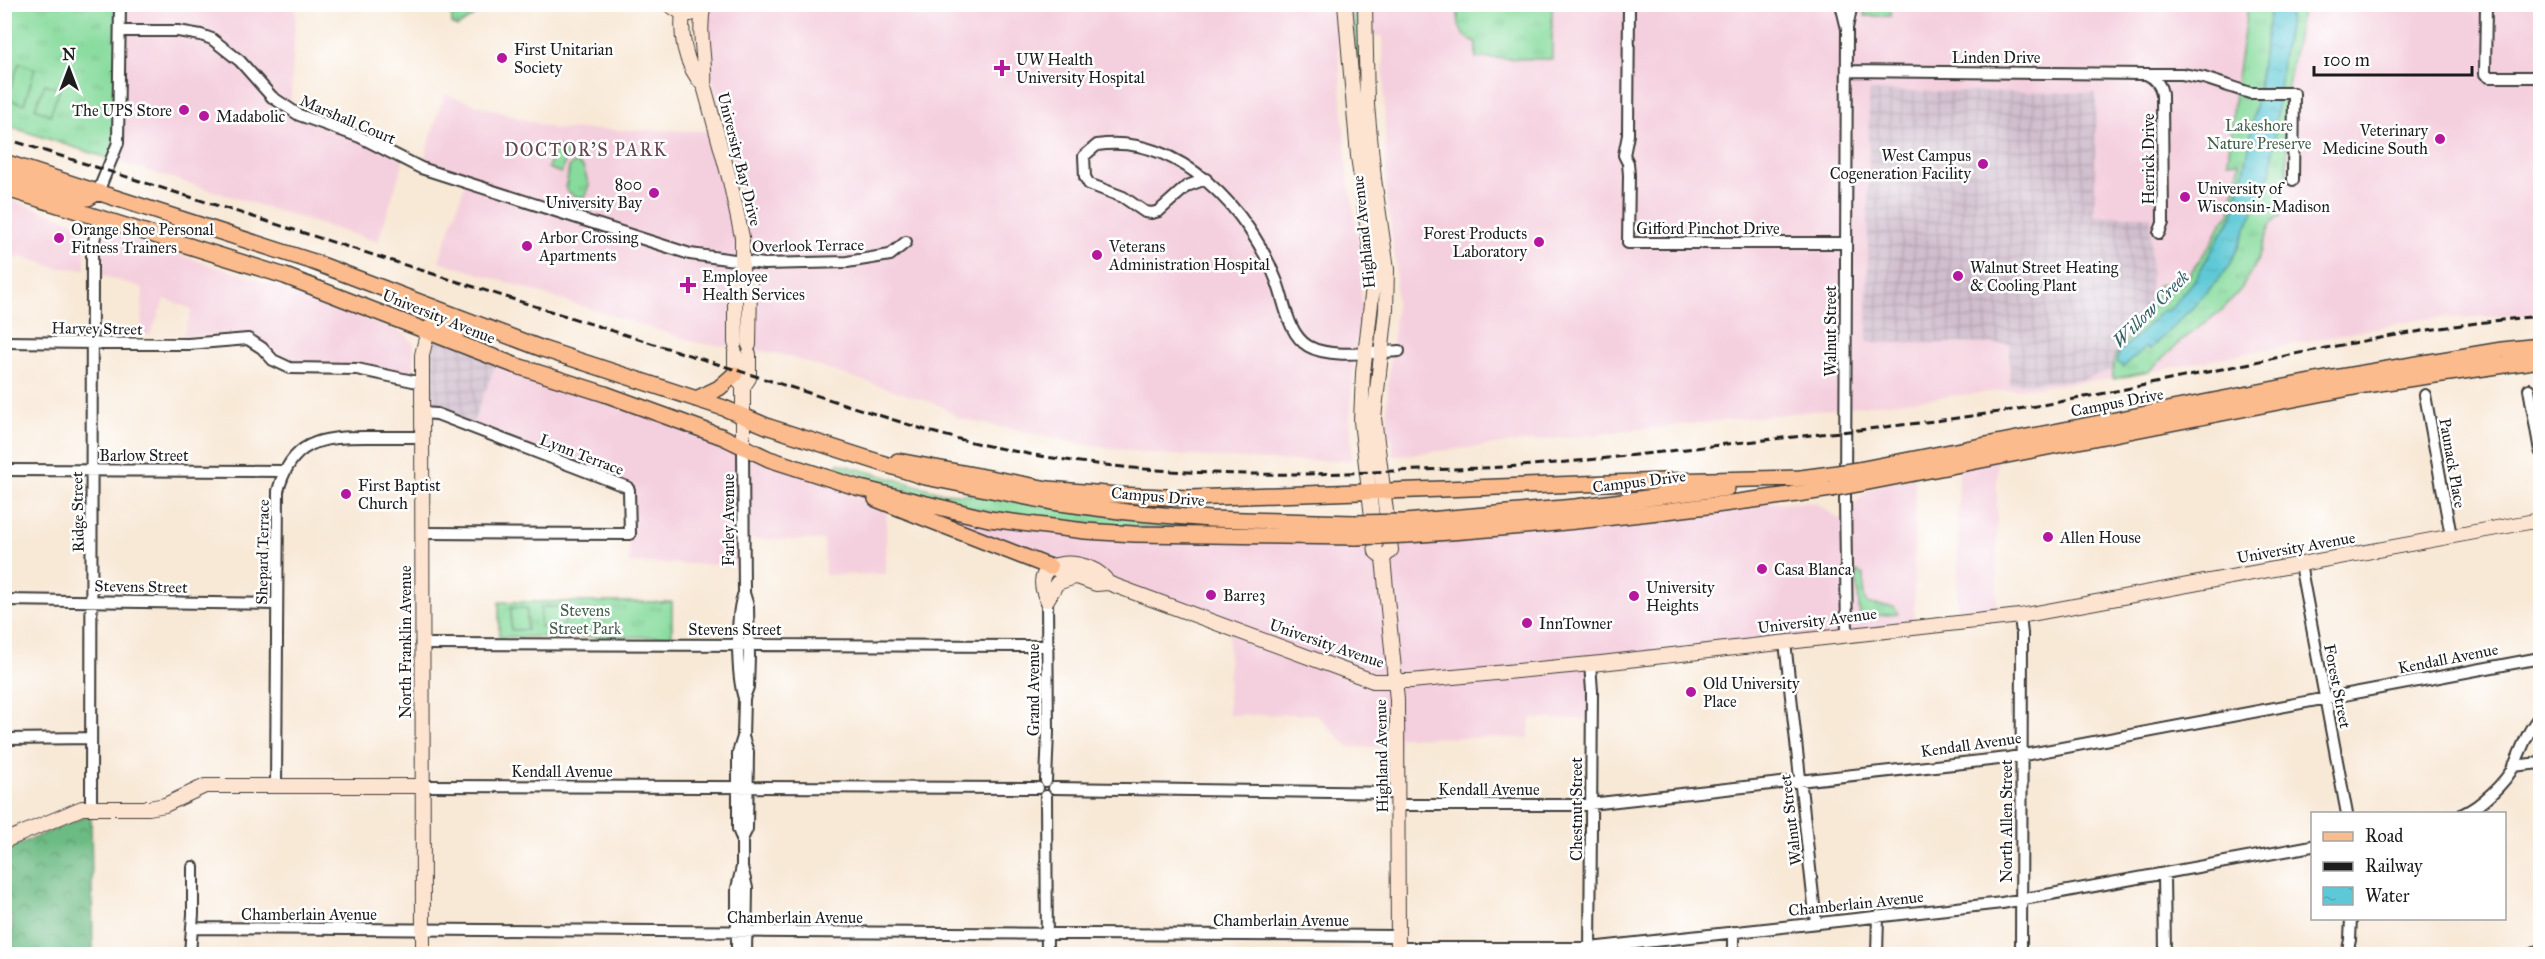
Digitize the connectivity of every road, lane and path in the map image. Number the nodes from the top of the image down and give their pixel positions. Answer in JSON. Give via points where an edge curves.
{"nodes":[{"id":1,"x":120,"y":4,"type":"edge"},
{"id":2,"x":668,"y":4,"type":"edge"},
{"id":3,"x":1345,"y":4,"type":"edge"},
{"id":4,"x":1365,"y":4,"type":"edge"},
{"id":5,"x":1629,"y":4,"type":"edge"},
{"id":6,"x":1841,"y":4,"type":"edge"},
{"id":7,"x":1852,"y":4,"type":"edge"},
{"id":8,"x":2486,"y":4,"type":"edge"},
{"id":9,"x":703,"y":7,"type":"edge"},
{"id":10,"x":683,"y":9,"type":"edge"},
{"id":11,"x":1847,"y":29,"type":"junction"},
{"id":12,"x":120,"y":31,"type":"junction"},
{"id":13,"x":1847,"y":72,"type":"junction"},
{"id":14,"x":2541,"y":77,"type":"edge"},
{"id":15,"x":2152,"y":78,"type":"junction"},
{"id":16,"x":705,"y":86,"type":"junction"},
{"id":17,"x":4,"y":162,"type":"edge"},
{"id":18,"x":4,"y":176,"type":"edge"},
{"id":19,"x":1206,"y":179,"type":"junction"},
{"id":20,"x":2293,"y":180,"type":"dead end"},
{"id":21,"x":4,"y":188,"type":"edge"},
{"id":22,"x":98,"y":192,"type":"junction"},
{"id":23,"x":99,"y":218,"type":"junction"},
{"id":24,"x":2159,"y":233,"type":"dead end"},
{"id":25,"x":229,"y":234,"type":"junction"},
{"id":26,"x":906,"y":242,"type":"dead end"},
{"id":27,"x":1846,"y":243,"type":"junction"},
{"id":28,"x":742,"y":261,"type":"junction"},
{"id":29,"x":285,"y":276,"type":"junction"},
{"id":30,"x":356,"y":278,"type":"junction"},
{"id":31,"x":428,"y":330,"type":"junction"},
{"id":32,"x":4,"y":342,"type":"edge"},
{"id":33,"x":92,"y":343,"type":"junction"},
{"id":34,"x":2541,"y":346,"type":"edge"},
{"id":35,"x":543,"y":349,"type":"junction"},
{"id":36,"x":1399,"y":351,"type":"dead end"},
{"id":37,"x":1365,"y":352,"type":"junction"},
{"id":38,"x":1381,"y":352,"type":"junction"},
{"id":39,"x":2541,"y":360,"type":"edge"},
{"id":40,"x":739,"y":380,"type":"junction"},
{"id":41,"x":422,"y":383,"type":"junction"},
{"id":42,"x":2529,"y":389,"type":"dead end"},
{"id":43,"x":2426,"y":395,"type":"dead end"},
{"id":44,"x":696,"y":399,"type":"junction"},
{"id":45,"x":422,"y":413,"type":"junction"},
{"id":46,"x":743,"y":416,"type":"junction"},
{"id":47,"x":422,"y":437,"type":"junction"},
{"id":48,"x":744,"y":447,"type":"junction"},
{"id":49,"x":2541,"y":451,"type":"edge"},
{"id":50,"x":865,"y":459,"type":"junction"},
{"id":51,"x":4,"y":470,"type":"edge"},
{"id":52,"x":91,"y":470,"type":"junction"},
{"id":53,"x":284,"y":471,"type":"junction"},
{"id":54,"x":1858,"y":477,"type":"junction"},
{"id":55,"x":1801,"y":478,"type":"junction"},
{"id":56,"x":1831,"y":481,"type":"junction"},
{"id":57,"x":856,"y":487,"type":"junction"},
{"id":58,"x":1377,"y":492,"type":"junction"},
{"id":59,"x":2541,"y":520,"type":"edge"},
{"id":60,"x":1406,"y":529,"type":"junction"},
{"id":61,"x":1355,"y":530,"type":"junction"},
{"id":62,"x":422,"y":533,"type":"junction"},
{"id":63,"x":2451,"y":536,"type":"junction"},
{"id":64,"x":2300,"y":564,"type":"junction"},
{"id":65,"x":1050,"y":567,"type":"junction"},
{"id":66,"x":1077,"y":577,"type":"junction"},
{"id":67,"x":1108,"y":583,"type":"junction"},
{"id":68,"x":4,"y":600,"type":"edge"},
{"id":69,"x":93,"y":600,"type":"junction"},
{"id":70,"x":1047,"y":600,"type":"junction"},
{"id":71,"x":276,"y":604,"type":"junction"},
{"id":72,"x":2019,"y":616,"type":"junction"},
{"id":73,"x":1846,"y":634,"type":"junction"},
{"id":74,"x":1785,"y":642,"type":"junction"},
{"id":75,"x":421,"y":644,"type":"junction"},
{"id":76,"x":744,"y":644,"type":"junction"},
{"id":77,"x":1048,"y":646,"type":"junction"},
{"id":78,"x":2541,"y":658,"type":"edge"},
{"id":79,"x":1590,"y":664,"type":"junction"},
{"id":80,"x":1395,"y":682,"type":"junction"},
{"id":81,"x":2325,"y":698,"type":"junction"},
{"id":82,"x":2541,"y":716,"type":"edge"},
{"id":83,"x":91,"y":738,"type":"junction"},
{"id":84,"x":4,"y":739,"type":"edge"},
{"id":85,"x":2021,"y":755,"type":"junction"},
{"id":86,"x":2541,"y":763,"type":"edge"},
{"id":87,"x":2513,"y":766,"type":"junction"},
{"id":88,"x":1800,"y":781,"type":"junction"},
{"id":89,"x":276,"y":785,"type":"junction"},
{"id":90,"x":422,"y":786,"type":"junction"},
{"id":91,"x":743,"y":788,"type":"junction"},
{"id":92,"x":1046,"y":788,"type":"junction"},
{"id":93,"x":1398,"y":799,"type":"junction"},
{"id":94,"x":1591,"y":804,"type":"junction"},
{"id":95,"x":91,"y":807,"type":"junction"},
{"id":96,"x":2347,"y":812,"type":"edge"},
{"id":97,"x":2466,"y":812,"type":"edge"},
{"id":98,"x":4,"y":841,"type":"edge"},
{"id":99,"x":2311,"y":846,"type":"edge"},
{"id":100,"x":193,"y":867,"type":"dead end"},
{"id":101,"x":2164,"y":874,"type":"junction"},
{"id":102,"x":2021,"y":900,"type":"junction"},
{"id":103,"x":1878,"y":916,"type":"junction"},
{"id":104,"x":2351,"y":920,"type":"edge"},
{"id":105,"x":1816,"y":923,"type":"junction"},
{"id":106,"x":193,"y":928,"type":"junction"},
{"id":107,"x":423,"y":929,"type":"junction"},
{"id":108,"x":742,"y":932,"type":"junction"},
{"id":109,"x":1733,"y":932,"type":"junction"},
{"id":110,"x":1047,"y":933,"type":"junction"},
{"id":111,"x":1398,"y":946,"type":"edge"},
{"id":112,"x":1590,"y":951,"type":"edge"},
{"id":113,"x":2540,"y":952,"type":"edge"},
{"id":114,"x":190,"y":954,"type":"edge"},
{"id":115,"x":423,"y":954,"type":"edge"},
{"id":116,"x":737,"y":954,"type":"edge"},
{"id":117,"x":746,"y":954,"type":"edge"},
{"id":118,"x":1047,"y":954,"type":"edge"},
{"id":119,"x":1733,"y":954,"type":"edge"},
{"id":120,"x":1877,"y":954,"type":"edge"},
{"id":121,"x":2021,"y":954,"type":"edge"},
{"id":122,"x":2165,"y":954,"type":"edge"},
{"id":123,"x":2347,"y":954,"type":"edge"},
{"id":124,"x":2533,"y":954,"type":"edge"}],
"edges":[{"from":1,"to":12,"type":"street"},
{"from":2,"to":10,"type":"street","name":"University Bay Drive"},
{"from":3,"to":37,"type":"street","name":"Highland Avenue","via":[[1358,156],[1374,278]]},
{"from":4,"to":38,"type":"street","name":"Highland Avenue","via":[[1369,125],[1387,269]]},
{"from":5,"to":27,"type":"street","name":"Gifford Pinchot Drive","via":[[1628,135],[1624,155],[1629,175],[1628,243]]},
{"from":6,"to":11,"type":"street","name":"Walnut Street"},
{"from":7,"to":11,"type":"street","name":"Walnut Street"},
{"from":8,"to":14,"type":"street","via":[[2487,73]]},
{"from":9,"to":10,"type":"street","name":"University Bay Drive"},
{"from":9,"to":16,"type":"street","name":"University Bay Drive","via":[[700,38]]},
{"from":10,"to":16,"type":"street","name":"University Bay Drive","via":[[685,49],[696,77]]},
{"from":11,"to":13,"type":"street","name":"Walnut Street"},
{"from":12,"to":22,"type":"street","via":[[118,143]]},
{"from":12,"to":28,"type":"street","name":"Marshall Court","via":[[178,31],[212,39],[290,111],[360,136],[421,168],[690,254]]},
{"from":13,"to":15,"type":"street","name":"Linden Drive"},
{"from":13,"to":27,"type":"street","name":"Walnut Street"},
{"from":15,"to":20,"type":"street","name":"Linden Drive","via":[[2182,74],[2254,93],[2288,93]]},
{"from":15,"to":24,"type":"street","name":"Herrick Drive","via":[[2162,95],[2163,223]]},
{"from":16,"to":28,"type":"street","name":"University Bay Drive","via":[[742,237]]},
{"from":17,"to":22,"type":"main road","name":"University Avenue"},
{"from":18,"to":22,"type":"main road","via":[[78,199]]},
{"from":19,"to":19,"type":"street","via":[[1156,150],[1137,146],[1097,145],[1084,156],[1089,184],[1123,196],[1145,212],[1159,211],[1187,186]]},
{"from":19,"to":37,"type":"street","via":[[1231,205],[1269,263],[1298,339],[1323,352]]},
{"from":21,"to":23,"type":"main road","name":"University Avenue"},
{"from":22,"to":25,"type":"main road","name":"University Avenue"},
{"from":23,"to":25,"type":"main road","via":[[105,212],[120,210],[185,231]]},
{"from":23,"to":29,"type":"main road","name":"University Avenue"},
{"from":23,"to":33,"type":"street","name":"Ridge Street","via":[[92,243]]},
{"from":25,"to":30,"type":"main road","name":"University Avenue"},
{"from":26,"to":28,"type":"street","name":"Overlook Terrace","via":[[890,255],[873,259],[764,264]]},
{"from":27,"to":73,"type":"street","name":"Walnut Street"},
{"from":28,"to":40,"type":"street","name":"University Bay Drive","via":[[742,276],[735,284],[742,348]]},
{"from":29,"to":30,"type":"main road","via":[[316,280],[353,292],[362,286]]},
{"from":29,"to":31,"type":"main road","name":"University Avenue"},
{"from":30,"to":35,"type":"main road","name":"University Avenue"},
{"from":31,"to":35,"type":"main road","via":[[440,321],[515,348]]},
{"from":31,"to":41,"type":"street","name":"North Franklin Avenue","via":[[422,355]]},
{"from":31,"to":48,"type":"main road","name":"University Avenue"},
{"from":32,"to":33,"type":"street","name":"Harvey Street"},
{"from":33,"to":41,"type":"street","name":"Harvey Street","via":[[188,344],[248,339],[273,360],[290,368],[357,369]]},
{"from":33,"to":52,"type":"street","name":"Ridge Street"},
{"from":34,"to":54,"type":"main road","name":"Campus Drive","via":[[2316,381]]},
{"from":35,"to":44,"type":"main road","name":"University Avenue"},
{"from":36,"to":38,"type":"street"},
{"from":37,"to":38,"type":"street"},
{"from":37,"to":58,"type":"street","name":"Highland Avenue","via":[[1361,421]]},
{"from":38,"to":58,"type":"street","name":"Highland Avenue","via":[[1374,418]]},
{"from":39,"to":54,"type":"main road","name":"Campus Drive","via":[[2365,385]]},
{"from":40,"to":44,"type":"main road"},
{"from":40,"to":46,"type":"street","name":"University Bay Drive"},
{"from":41,"to":45,"type":"street","name":"North Franklin Avenue"},
{"from":42,"to":49,"type":"street"},
{"from":43,"to":63,"type":"street","name":"Paunack Place"},
{"from":44,"to":46,"type":"main road","name":"University Avenue"},
{"from":45,"to":47,"type":"street","name":"North Franklin Avenue"},
{"from":45,"to":62,"type":"street","name":"Lynn Terrace","via":[[437,414],[627,488],[630,534]]},
{"from":46,"to":48,"type":"street","name":"University Bay Drive"},
{"from":46,"to":50,"type":"main road","name":"Campus Drive"},
{"from":47,"to":53,"type":"street","via":[[325,438],[300,451]]},
{"from":47,"to":62,"type":"street","name":"North Franklin Avenue"},
{"from":48,"to":57,"type":"main road","name":"University Avenue"},
{"from":48,"to":76,"type":"street","name":"Farley Avenue","via":[[744,593],[748,606]]},
{"from":50,"to":58,"type":"main road","via":[[925,465],[1048,489],[1117,495],[1190,498]]},
{"from":50,"to":61,"type":"main road","name":"Campus Drive","via":[[943,482],[1086,507]]},
{"from":51,"to":52,"type":"street","name":"Barlow Street"},
{"from":52,"to":53,"type":"street","name":"Barlow Street"},
{"from":52,"to":69,"type":"street","name":"Ridge Street"},
{"from":53,"to":71,"type":"street","name":"Shepard Terrace","via":[[278,491]]},
{"from":54,"to":56,"type":"main road","name":"Campus Drive","bridge":true},
{"from":55,"to":56,"type":"main road","name":"Campus Drive"},
{"from":55,"to":58,"type":"main road"},
{"from":55,"to":60,"type":"main road","name":"Campus Drive"},
{"from":56,"to":60,"type":"main road","name":"Campus Drive","via":[[1741,502],[1531,526]]},
{"from":57,"to":61,"type":"main road","name":"Campus Drive","via":[[990,519],[1085,531]]},
{"from":57,"to":65,"type":"main road","via":[[886,505]]},
{"from":58,"to":80,"type":"street","name":"Highland Avenue","via":[[1391,550],[1383,558]]},
{"from":59,"to":63,"type":"street","name":"University Avenue"},
{"from":60,"to":61,"type":"main road","name":"Campus Drive","bridge":true},
{"from":62,"to":75,"type":"street","name":"North Franklin Avenue"},
{"from":63,"to":64,"type":"street","name":"University Avenue"},
{"from":64,"to":72,"type":"street","name":"University Avenue"},
{"from":64,"to":81,"type":"street","name":"Forest Street"},
{"from":65,"to":66,"type":"street"},
{"from":65,"to":67,"type":"street","via":[[1075,564],[1101,574]]},
{"from":65,"to":70,"type":"street","via":[[1043,576]]},
{"from":66,"to":67,"type":"street","via":[[1096,584]]},
{"from":66,"to":70,"type":"street","via":[[1057,583]]},
{"from":67,"to":80,"type":"street","name":"University Avenue","via":[[1373,681]]},
{"from":68,"to":69,"type":"street","name":"Stevens Street"},
{"from":69,"to":71,"type":"street","name":"Stevens Street"},
{"from":69,"to":83,"type":"street","name":"Ridge Street"},
{"from":70,"to":77,"type":"street","name":"Grand Avenue"},
{"from":71,"to":89,"type":"street","name":"Shepard Terrace"},
{"from":72,"to":73,"type":"street","name":"University Avenue"},
{"from":72,"to":85,"type":"street","name":"North Allen Street"},
{"from":73,"to":74,"type":"street","name":"University Avenue"},
{"from":74,"to":79,"type":"street","name":"University Avenue"},
{"from":74,"to":88,"type":"street","name":"Walnut Street"},
{"from":75,"to":76,"type":"street","name":"Stevens Street"},
{"from":75,"to":90,"type":"street","name":"North Franklin Avenue"},
{"from":76,"to":77,"type":"street","name":"Stevens Street"},
{"from":76,"to":91,"type":"street","name":"Farley Avenue","via":[[748,687],[743,737],[748,752]]},
{"from":77,"to":92,"type":"street","name":"Grand Avenue"},
{"from":78,"to":81,"type":"street","name":"Kendall Avenue"},
{"from":79,"to":80,"type":"street","name":"University Avenue"},
{"from":79,"to":94,"type":"street","name":"Chestnut Street"},
{"from":80,"to":93,"type":"street","name":"Highland Avenue"},
{"from":81,"to":85,"type":"street","name":"Kendall Avenue"},
{"from":81,"to":96,"type":"street","name":"Forest Street"},
{"from":82,"to":87,"type":"street"},
{"from":83,"to":84,"type":"street"},
{"from":83,"to":95,"type":"street","name":"Ridge Street"},
{"from":85,"to":88,"type":"street","name":"Kendall Avenue"},
{"from":85,"to":102,"type":"street","name":"North Allen Street"},
{"from":86,"to":87,"type":"street"},
{"from":87,"to":97,"type":"street","via":[[2496,788]]},
{"from":88,"to":94,"type":"street","name":"Kendall Avenue"},
{"from":88,"to":105,"type":"street","name":"Walnut Street"},
{"from":89,"to":90,"type":"street","name":"Kendall Avenue"},
{"from":89,"to":95,"type":"street","name":"Kendall Avenue","via":[[205,786],[165,805],[149,808]]},
{"from":90,"to":91,"type":"street","name":"Kendall Avenue"},
{"from":90,"to":107,"type":"street","name":"North Franklin Avenue"},
{"from":91,"to":92,"type":"street","name":"Kendall Avenue"},
{"from":91,"to":108,"type":"street","name":"Farley Avenue","via":[[747,829],[742,839],[742,867],[747,888]]},
{"from":92,"to":93,"type":"street","name":"Kendall Avenue"},
{"from":92,"to":110,"type":"street","name":"Grand Avenue"},
{"from":93,"to":94,"type":"street","name":"Kendall Avenue"},
{"from":93,"to":111,"type":"street","name":"Highland Avenue"},
{"from":94,"to":112,"type":"street","name":"Chestnut Street"},
{"from":95,"to":98,"type":"street","name":"Kendall Avenue"},
{"from":99,"to":101,"type":"street","name":"Chamberlain Avenue"},
{"from":100,"to":106,"type":"street"},
{"from":101,"to":102,"type":"street","name":"Chamberlain Avenue"},
{"from":101,"to":122,"type":"street"},
{"from":102,"to":103,"type":"street","name":"Chamberlain Avenue"},
{"from":102,"to":121,"type":"street","name":"North Allen Street"},
{"from":103,"to":105,"type":"street","name":"Chamberlain Avenue"},
{"from":103,"to":120,"type":"street"},
{"from":104,"to":123,"type":"street"},
{"from":105,"to":109,"type":"street","name":"Chamberlain Avenue"},
{"from":106,"to":107,"type":"street","name":"Chamberlain Avenue"},
{"from":106,"to":114,"type":"street"},
{"from":107,"to":108,"type":"street","name":"Chamberlain Avenue"},
{"from":107,"to":115,"type":"street","name":"North Franklin Avenue"},
{"from":108,"to":110,"type":"street","name":"Chamberlain Avenue"},
{"from":108,"to":116,"type":"street","name":"Farley Avenue"},
{"from":108,"to":117,"type":"street","name":"Farley Avenue"},
{"from":109,"to":112,"type":"street","name":"Chamberlain Avenue"},
{"from":109,"to":119,"type":"street"},
{"from":110,"to":111,"type":"street","name":"Chamberlain Avenue"},
{"from":110,"to":118,"type":"street","name":"Grand Avenue"},
{"from":111,"to":112,"type":"street","name":"Chamberlain Avenue"},
{"from":113,"to":124,"type":"street"}]}
